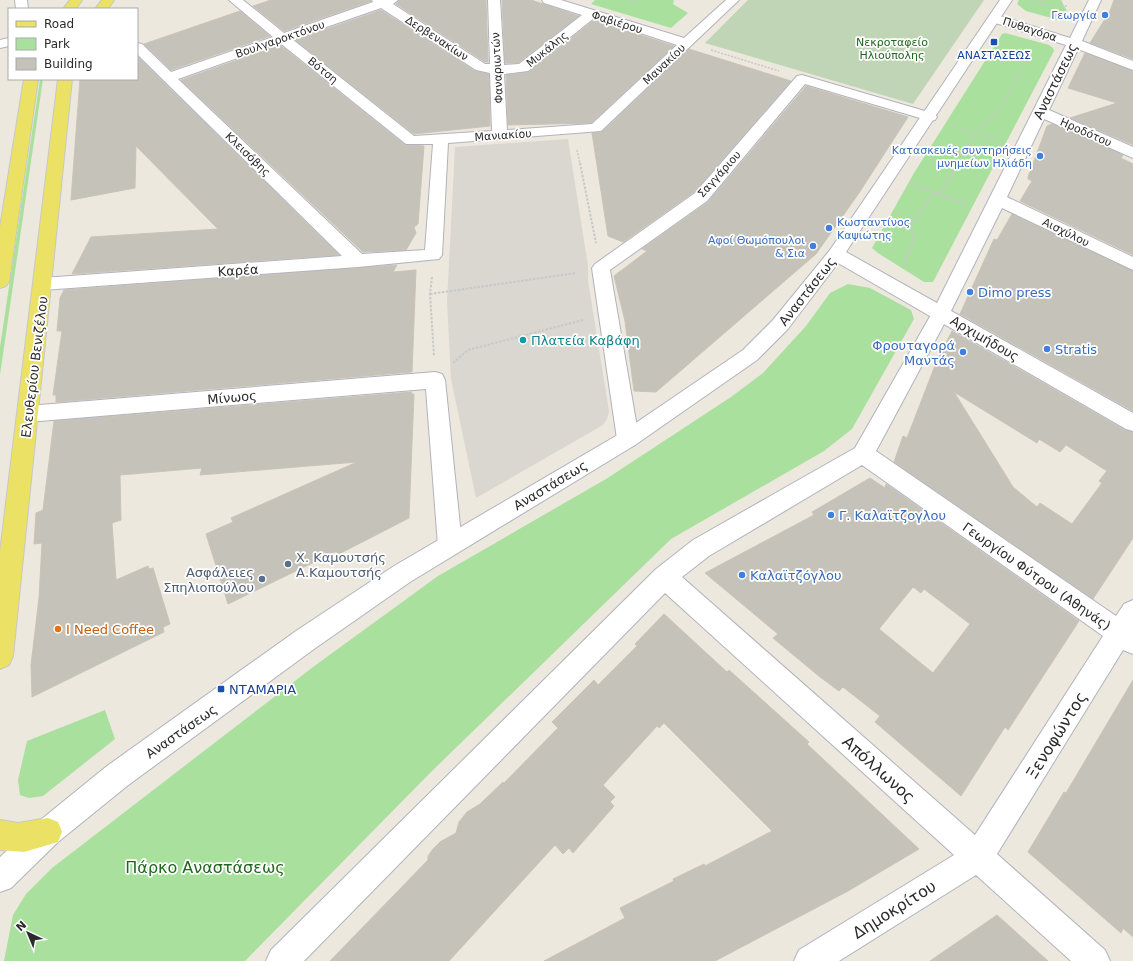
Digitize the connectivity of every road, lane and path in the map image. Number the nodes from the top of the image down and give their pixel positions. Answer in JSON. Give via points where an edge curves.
{"nodes":[{"id":1,"x":76,"y":0,"type":"edge"},
{"id":2,"x":108,"y":0,"type":"edge"},
{"id":3,"x":235,"y":0,"type":"edge"},
{"id":4,"x":494,"y":0,"type":"edge"},
{"id":5,"x":548,"y":0,"type":"edge"},
{"id":6,"x":733,"y":0,"type":"edge"},
{"id":7,"x":1006,"y":0,"type":"edge"},
{"id":8,"x":1040,"y":0,"type":"edge"},
{"id":9,"x":384,"y":1,"type":"edge"},
{"id":10,"x":1093,"y":4,"type":"edge"},
{"id":11,"x":70,"y":8,"type":"edge"},
{"id":12,"x":102,"y":8,"type":"edge"},
{"id":13,"x":591,"y":14,"type":"junction"},
{"id":14,"x":994,"y":18,"type":"junction"},
{"id":15,"x":1042,"y":33,"type":"junction"},
{"id":16,"x":283,"y":38,"type":"junction"},
{"id":17,"x":686,"y":43,"type":"junction"},
{"id":18,"x":1074,"y":43,"type":"junction"},
{"id":19,"x":138,"y":48,"type":"edge"},
{"id":20,"x":1133,"y":66,"type":"edge"},
{"id":21,"x":498,"y":70,"type":"junction"},
{"id":22,"x":169,"y":77,"type":"junction"},
{"id":23,"x":802,"y":78,"type":"junction"},
{"id":24,"x":31,"y":80,"type":"edge"},
{"id":25,"x":65,"y":80,"type":"edge"},
{"id":26,"x":1040,"y":112,"type":"junction"},
{"id":27,"x":929,"y":118,"type":"junction"},
{"id":28,"x":596,"y":128,"type":"joint"},
{"id":29,"x":573,"y":130,"type":"junction"},
{"id":30,"x":977,"y":133,"type":"junction"},
{"id":31,"x":500,"y":135,"type":"junction"},
{"id":32,"x":441,"y":139,"type":"junction"},
{"id":33,"x":410,"y":141,"type":"joint"},
{"id":34,"x":1023,"y":146,"type":"junction"},
{"id":35,"x":1133,"y":153,"type":"edge"},
{"id":36,"x":889,"y":177,"type":"junction"},
{"id":37,"x":937,"y":194,"type":"junction"},
{"id":38,"x":995,"y":205,"type":"junction"},
{"id":39,"x":836,"y":254,"type":"junction"},
{"id":40,"x":433,"y":255,"type":"junction"},
{"id":41,"x":358,"y":261,"type":"junction"},
{"id":42,"x":1133,"y":264,"type":"edge"},
{"id":43,"x":601,"y":268,"type":"junction"},
{"id":44,"x":0,"y":282,"type":"edge"},
{"id":45,"x":43,"y":284,"type":"junction"},
{"id":46,"x":893,"y":286,"type":"junction"},
{"id":47,"x":430,"y":294,"type":"junction"},
{"id":48,"x":608,"y":313,"type":"junction"},
{"id":49,"x":940,"y":313,"type":"junction"},
{"id":50,"x":452,"y":366,"type":"dead end"},
{"id":51,"x":435,"y":380,"type":"junction"},
{"id":52,"x":28,"y":414,"type":"junction"},
{"id":53,"x":1133,"y":424,"type":"edge"},
{"id":54,"x":628,"y":439,"type":"junction"},
{"id":55,"x":863,"y":454,"type":"junction"},
{"id":56,"x":450,"y":545,"type":"junction"},
{"id":57,"x":664,"y":577,"type":"junction"},
{"id":58,"x":1129,"y":629,"type":"edge"},
{"id":59,"x":0,"y":656,"type":"edge"},
{"id":60,"x":48,"y":832,"type":"junction"},
{"id":61,"x":0,"y":835,"type":"edge"},
{"id":62,"x":978,"y":857,"type":"junction"},
{"id":63,"x":0,"y":877,"type":"edge"},
{"id":64,"x":282,"y":961,"type":"edge"},
{"id":65,"x":810,"y":961,"type":"edge"},
{"id":66,"x":1094,"y":961,"type":"edge"}],
"edges":[{"from":1,"to":11,"type":"main road"},
{"from":2,"to":12,"type":"main road"},
{"from":3,"to":16,"type":"street","name":"Βότση"},
{"from":4,"to":21,"type":"street","name":"Φαναριωτών"},
{"from":5,"to":13,"type":"street","name":"Φαβιέρου"},
{"from":6,"to":17,"type":"street","name":"Μανακίου"},
{"from":7,"to":14,"type":"street","name":"Αναστάσεως"},
{"from":8,"to":10,"type":"path","via":[[1041,4]]},
{"from":9,"to":16,"type":"street","name":"Βουλγαροκτόνου"},
{"from":9,"to":21,"type":"street","name":"Δερβενακίων","via":[[481,67]]},
{"from":10,"to":18,"type":"street","name":"Αναστάσεως"},
{"from":13,"to":17,"type":"street","name":"Φαβιέρου"},
{"from":13,"to":21,"type":"street","name":"Μυκάλης","via":[[523,68]]},
{"from":14,"to":15,"type":"street","name":"Πυθαγόρα"},
{"from":14,"to":27,"type":"street","name":"Αναστάσεως"},
{"from":15,"to":18,"type":"street","name":"Πυθαγόρα"},
{"from":15,"to":30,"type":"path","via":[[996,116],[988,118]]},
{"from":16,"to":22,"type":"street","name":"Βουλγαροκτόνου"},
{"from":16,"to":33,"type":"street","name":"Βότση"},
{"from":17,"to":23,"type":"path"},
{"from":17,"to":28,"type":"street","name":"Μανακίου"},
{"from":18,"to":20,"type":"street","name":"Πυθαγόρα"},
{"from":18,"to":26,"type":"street","name":"Αναστάσεως"},
{"from":19,"to":22,"type":"street","name":"Κλεισόβης"},
{"from":21,"to":31,"type":"street","name":"Φαναριωτών"},
{"from":22,"to":41,"type":"street","name":"Κλεισόβης"},
{"from":23,"to":27,"type":"street"},
{"from":23,"to":43,"type":"street","name":"Σαγγάριου","via":[[701,196]]},
{"from":24,"to":44,"type":"main road"},
{"from":25,"to":45,"type":"main road","name":"Ελευθερίου Βενιζέλου"},
{"from":26,"to":34,"type":"street","name":"Αναστάσεως"},
{"from":26,"to":35,"type":"street","name":"Ηροδότου"},
{"from":27,"to":30,"type":"path"},
{"from":27,"to":36,"type":"street","name":"Αναστάσεως"},
{"from":28,"to":29,"type":"street","name":"Μανιακίου"},
{"from":29,"to":31,"type":"street","name":"Μανιακίου"},
{"from":29,"to":43,"type":"path"},
{"from":30,"to":34,"type":"path"},
{"from":30,"to":37,"type":"path","via":[[941,194]]},
{"from":31,"to":32,"type":"street","name":"Μανιακίου"},
{"from":32,"to":33,"type":"street","name":"Μανιακίου"},
{"from":32,"to":40,"type":"street"},
{"from":34,"to":38,"type":"street","name":"Αναστάσεως"},
{"from":36,"to":37,"type":"path"},
{"from":36,"to":39,"type":"street","name":"Αναστάσεως"},
{"from":37,"to":38,"type":"path"},
{"from":37,"to":46,"type":"path","via":[[933,194],[911,225],[914,240],[906,256],[906,267]]},
{"from":38,"to":42,"type":"street","name":"Αισχύλου"},
{"from":38,"to":49,"type":"street","name":"Αναστάσεως"},
{"from":39,"to":46,"type":"street","name":"Αρχιμήδους"},
{"from":39,"to":54,"type":"street","name":"Αναστάσεως","via":[[780,325],[750,355]]},
{"from":40,"to":41,"type":"street","name":"Καρέα"},
{"from":40,"to":47,"type":"path"},
{"from":41,"to":45,"type":"street","name":"Καρέα"},
{"from":43,"to":47,"type":"path"},
{"from":43,"to":48,"type":"street"},
{"from":45,"to":52,"type":"main road","name":"Ελευθερίου Βενιζέλου"},
{"from":46,"to":49,"type":"street","name":"Αρχιμήδους"},
{"from":47,"to":51,"type":"path"},
{"from":48,"to":50,"type":"path","via":[[468,350],[455,360]]},
{"from":48,"to":54,"type":"street"},
{"from":49,"to":53,"type":"street","name":"Αρχιμήδους"},
{"from":49,"to":55,"type":"street","name":"Αναστάσεως"},
{"from":51,"to":52,"type":"street","name":"Μίνωος"},
{"from":51,"to":56,"type":"street"},
{"from":52,"to":59,"type":"main road","name":"Ελευθερίου Βενιζέλου"},
{"from":54,"to":56,"type":"street","name":"Αναστάσεως"},
{"from":55,"to":57,"type":"street","via":[[701,548]]},
{"from":55,"to":58,"type":"street","name":"Γεωργίου Φύτρου (Αθηνάς)"},
{"from":56,"to":60,"type":"street","name":"Αναστάσεως","via":[[402,574],[305,640],[117,776]]},
{"from":57,"to":62,"type":"street","name":"Απόλλωνος"},
{"from":57,"to":64,"type":"street"},
{"from":58,"to":62,"type":"street","name":"Ξενοφώντος"},
{"from":60,"to":61,"type":"main road","via":[[24,838]]},
{"from":60,"to":63,"type":"street","name":"Αναστάσεως"},
{"from":62,"to":65,"type":"street","name":"Δημοκρίτου"},
{"from":62,"to":66,"type":"street","name":"Απόλλωνος"}]}
